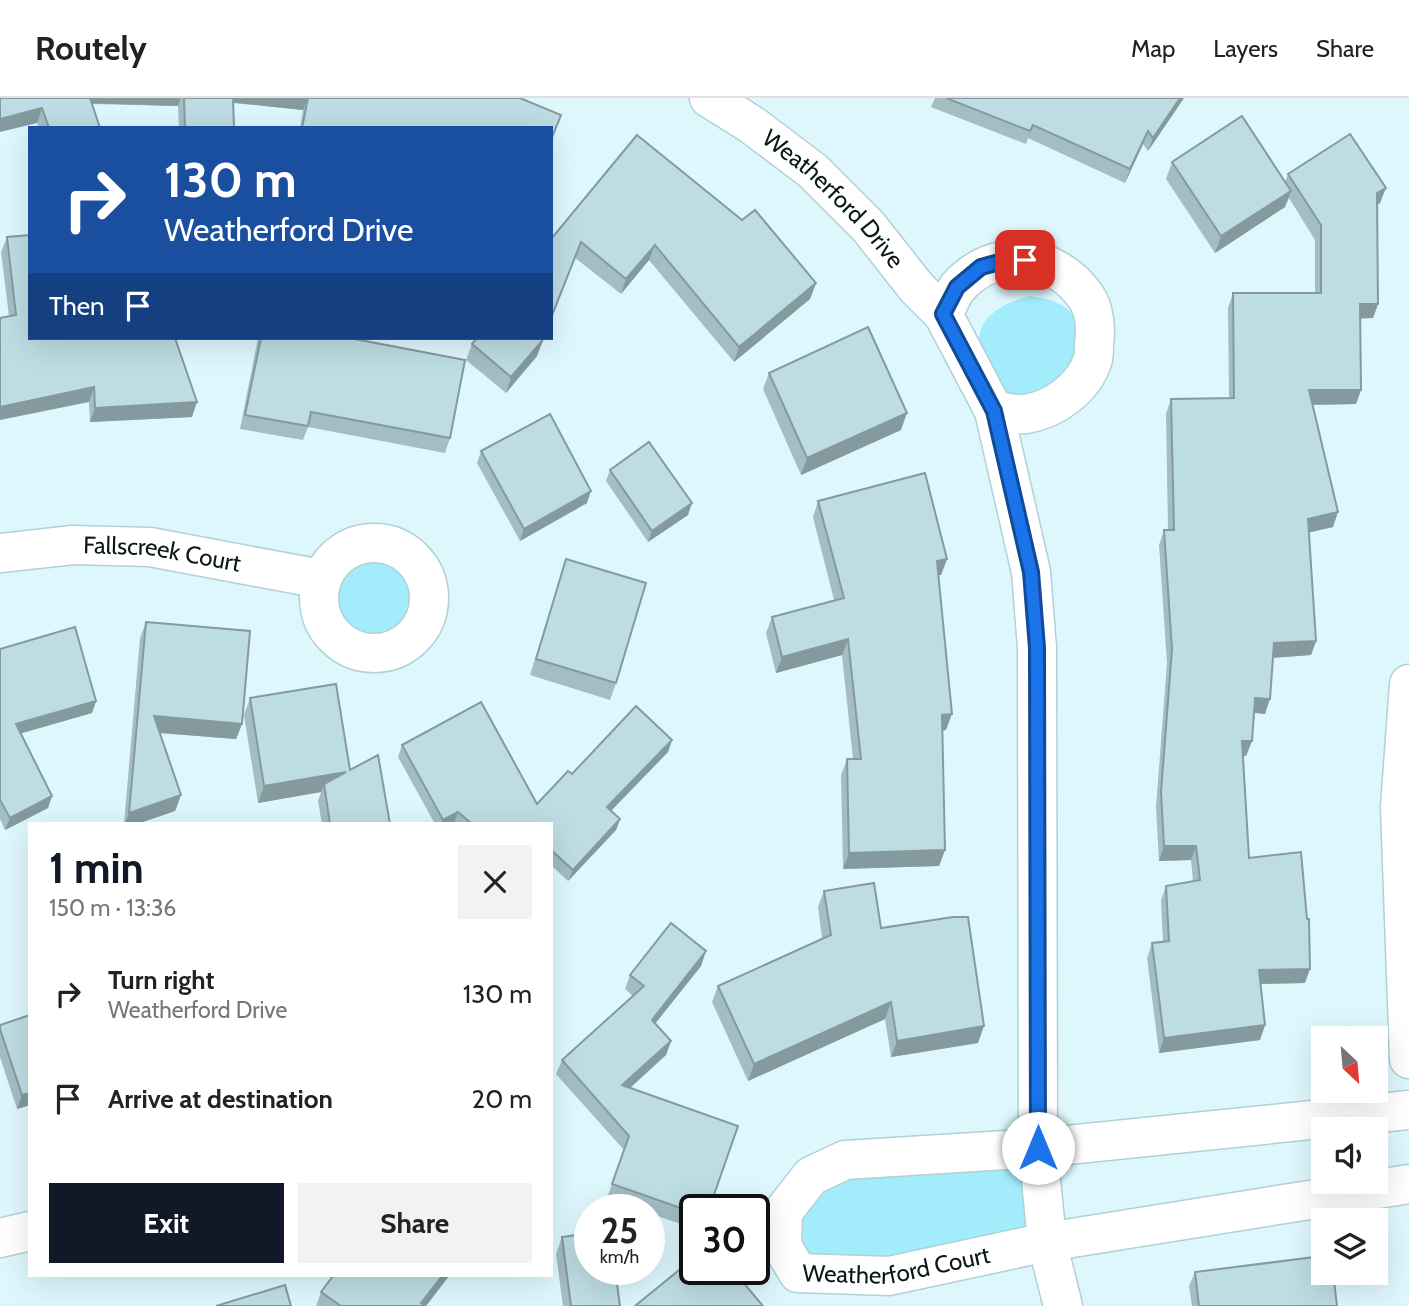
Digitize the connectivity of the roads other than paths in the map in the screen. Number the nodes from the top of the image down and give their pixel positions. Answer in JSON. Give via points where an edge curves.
{"nodes":[{"id":1,"x":709,"y":98,"type":"edge"},
{"id":2,"x":943,"y":314,"type":"junction"},
{"id":3,"x":994,"y":411,"type":"junction"},
{"id":4,"x":0,"y":553,"type":"edge"},
{"id":5,"x":321,"y":579,"type":"dead end"},
{"id":6,"x":1409,"y":684,"type":"edge"},
{"id":7,"x":1409,"y":1059,"type":"edge"},
{"id":8,"x":1409,"y":1110,"type":"edge"},
{"id":9,"x":1038,"y":1148,"type":"junction"},
{"id":10,"x":1409,"y":1184,"type":"edge"},
{"id":11,"x":28,"y":1231,"type":"edge"},
{"id":12,"x":0,"y":1238,"type":"edge"},
{"id":13,"x":1047,"y":1242,"type":"junction"},
{"id":14,"x":1063,"y":1306,"type":"edge"}],
"edges":[{"from":1,"to":2,"type":"street","name":"Weatherford Drive","via":[[813,171],[868,226]]},
{"from":2,"to":3,"type":"street","name":"Weatherford Drive"},
{"from":2,"to":3,"type":"street","via":[[957,287],[981,267],[1010,259],[1041,262],[1059,271],[1087,299],[1096,328],[1093,360],[1078,387],[1054,405],[1024,414]]},
{"from":3,"to":9,"type":"street","name":"Weatherford Drive","via":[[1031,572],[1037,648]]},
{"from":4,"to":5,"type":"street","name":"Fallscreek Court","via":[[73,545],[150,547]]},
{"from":6,"to":7,"type":"street","via":[[1400,807]]},
{"from":8,"to":9,"type":"street","name":"Weatherford Court"},
{"from":9,"to":13,"type":"street","name":"Weatherford Drive"},
{"from":9,"to":13,"type":"street","name":"Weatherford Court","via":[[845,1160],[811,1176],[783,1212],[782,1246],[798,1273],[888,1276]]},
{"from":10,"to":13,"type":"street","name":"Weatherford Court"},
{"from":11,"to":12,"type":"street"},
{"from":13,"to":14,"type":"street","name":"Weatherford Drive"}]}
